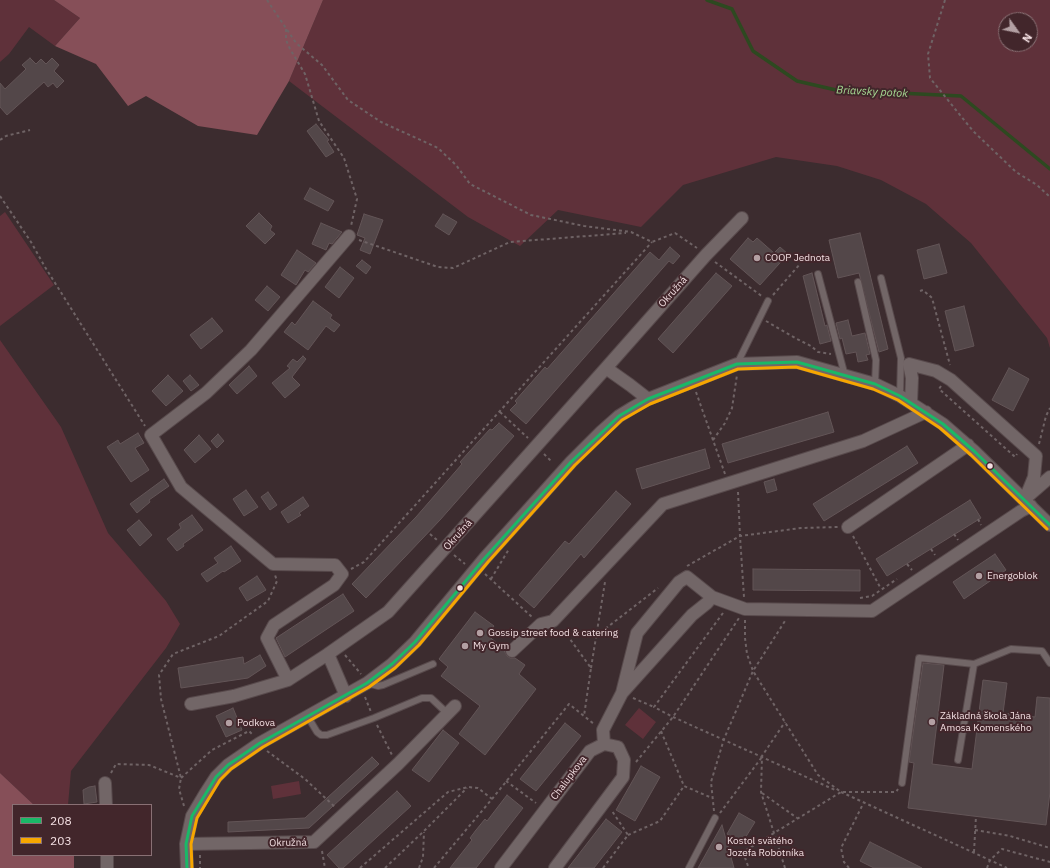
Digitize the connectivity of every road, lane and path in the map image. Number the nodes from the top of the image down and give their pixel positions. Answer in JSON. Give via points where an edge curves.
{"nodes":[{"id":1,"x":267,"y":0,"type":"edge"},
{"id":2,"x":945,"y":0,"type":"edge"},
{"id":3,"x":286,"y":28,"type":"junction"},
{"id":4,"x":30,"y":130,"type":"dead end"},
{"id":5,"x":0,"y":140,"type":"edge"},
{"id":6,"x":0,"y":196,"type":"edge"},
{"id":7,"x":1050,"y":197,"type":"edge"},
{"id":8,"x":742,"y":218,"type":"dead end"},
{"id":9,"x":632,"y":232,"type":"junction"},
{"id":10,"x":348,"y":236,"type":"junction"},
{"id":11,"x":652,"y":242,"type":"junction"},
{"id":12,"x":706,"y":255,"type":"junction"},
{"id":13,"x":800,"y":264,"type":"dead end"},
{"id":14,"x":818,"y":274,"type":"dead end"},
{"id":15,"x":881,"y":278,"type":"dead end"},
{"id":16,"x":858,"y":282,"type":"dead end"},
{"id":17,"x":768,"y":301,"type":"junction"},
{"id":18,"x":760,"y":317,"type":"junction"},
{"id":19,"x":839,"y":354,"type":"junction"},
{"id":20,"x":737,"y":364,"type":"junction"},
{"id":21,"x":606,"y":368,"type":"junction"},
{"id":22,"x":845,"y":376,"type":"junction"},
{"id":23,"x":875,"y":384,"type":"junction"},
{"id":24,"x":695,"y":390,"type":"dead end"},
{"id":25,"x":900,"y":396,"type":"junction"},
{"id":26,"x":648,"y":399,"type":"junction"},
{"id":27,"x":911,"y":403,"type":"junction"},
{"id":28,"x":1050,"y":408,"type":"edge"},
{"id":29,"x":500,"y":412,"type":"junction"},
{"id":30,"x":926,"y":412,"type":"junction"},
{"id":31,"x":151,"y":435,"type":"junction"},
{"id":32,"x":713,"y":440,"type":"junction"},
{"id":33,"x":968,"y":445,"type":"junction"},
{"id":34,"x":536,"y":446,"type":"junction"},
{"id":35,"x":1036,"y":456,"type":"junction"},
{"id":36,"x":551,"y":461,"type":"dead end"},
{"id":37,"x":724,"y":473,"type":"dead end"},
{"id":38,"x":1050,"y":477,"type":"edge"},
{"id":39,"x":738,"y":492,"type":"dead end"},
{"id":40,"x":1028,"y":502,"type":"junction"},
{"id":41,"x":978,"y":519,"type":"dead end"},
{"id":42,"x":987,"y":523,"type":"dead end"},
{"id":43,"x":1050,"y":525,"type":"edge"},
{"id":44,"x":848,"y":526,"type":"junction"},
{"id":45,"x":982,"y":526,"type":"junction"},
{"id":46,"x":976,"y":530,"type":"dead end"},
{"id":47,"x":954,"y":534,"type":"dead end"},
{"id":48,"x":740,"y":536,"type":"junction"},
{"id":49,"x":964,"y":537,"type":"dead end"},
{"id":50,"x":958,"y":541,"type":"junction"},
{"id":51,"x":953,"y":544,"type":"dead end"},
{"id":52,"x":511,"y":546,"type":"dead end"},
{"id":53,"x":931,"y":549,"type":"dead end"},
{"id":54,"x":941,"y":552,"type":"dead end"},
{"id":55,"x":935,"y":555,"type":"junction"},
{"id":56,"x":929,"y":559,"type":"dead end"},
{"id":57,"x":273,"y":564,"type":"junction"},
{"id":58,"x":907,"y":564,"type":"dead end"},
{"id":59,"x":687,"y":566,"type":"dead end"},
{"id":60,"x":918,"y":566,"type":"dead end"},
{"id":61,"x":477,"y":568,"type":"junction"},
{"id":62,"x":342,"y":574,"type":"junction"},
{"id":63,"x":899,"y":578,"type":"dead end"},
{"id":64,"x":491,"y":579,"type":"junction"},
{"id":65,"x":606,"y":585,"type":"dead end"},
{"id":66,"x":662,"y":585,"type":"dead end"},
{"id":67,"x":881,"y":589,"type":"junction"},
{"id":68,"x":712,"y":597,"type":"junction"},
{"id":69,"x":856,"y":598,"type":"dead end"},
{"id":70,"x":745,"y":609,"type":"junction"},
{"id":71,"x":724,"y":612,"type":"dead end"},
{"id":72,"x":786,"y":618,"type":"dead end"},
{"id":73,"x":540,"y":624,"type":"junction"},
{"id":74,"x":567,"y":635,"type":"dead end"},
{"id":75,"x":596,"y":636,"type":"junction"},
{"id":76,"x":338,"y":647,"type":"junction"},
{"id":77,"x":512,"y":651,"type":"dead end"},
{"id":78,"x":328,"y":654,"type":"junction"},
{"id":79,"x":1050,"y":663,"type":"edge"},
{"id":80,"x":433,"y":664,"type":"dead end"},
{"id":81,"x":974,"y":664,"type":"junction"},
{"id":82,"x":591,"y":668,"type":"junction"},
{"id":83,"x":753,"y":671,"type":"junction"},
{"id":84,"x":288,"y":680,"type":"junction"},
{"id":85,"x":364,"y":684,"type":"junction"},
{"id":86,"x":628,"y":695,"type":"junction"},
{"id":87,"x":346,"y":696,"type":"junction"},
{"id":88,"x":191,"y":704,"type":"dead end"},
{"id":89,"x":654,"y":707,"type":"junction"},
{"id":90,"x":451,"y":709,"type":"joint"},
{"id":91,"x":584,"y":716,"type":"junction"},
{"id":92,"x":308,"y":717,"type":"junction"},
{"id":93,"x":673,"y":717,"type":"junction"},
{"id":94,"x":374,"y":718,"type":"junction"},
{"id":95,"x":785,"y":722,"type":"junction"},
{"id":96,"x":604,"y":730,"type":"junction"},
{"id":97,"x":661,"y":731,"type":"junction"},
{"id":98,"x":724,"y":740,"type":"junction"},
{"id":99,"x":260,"y":743,"type":"junction"},
{"id":100,"x":604,"y":744,"type":"junction"},
{"id":101,"x":762,"y":756,"type":"junction"},
{"id":102,"x":958,"y":760,"type":"dead end"},
{"id":103,"x":398,"y":764,"type":"junction"},
{"id":104,"x":623,"y":777,"type":"junction"},
{"id":105,"x":181,"y":778,"type":"junction"},
{"id":106,"x":506,"y":781,"type":"junction"},
{"id":107,"x":105,"y":783,"type":"joint"},
{"id":108,"x":902,"y":783,"type":"joint"},
{"id":109,"x":684,"y":786,"type":"junction"},
{"id":110,"x":468,"y":787,"type":"junction"},
{"id":111,"x":761,"y":792,"type":"junction"},
{"id":112,"x":840,"y":792,"type":"junction"},
{"id":113,"x":712,"y":798,"type":"junction"},
{"id":114,"x":492,"y":799,"type":"junction"},
{"id":115,"x":605,"y":801,"type":"junction"},
{"id":116,"x":864,"y":802,"type":"junction"},
{"id":117,"x":106,"y":804,"type":"edge"},
{"id":118,"x":336,"y":809,"type":"dead end"},
{"id":119,"x":545,"y":810,"type":"junction"},
{"id":120,"x":192,"y":816,"type":"junction"},
{"id":121,"x":976,"y":816,"type":"dead end"},
{"id":122,"x":715,"y":818,"type":"junction"},
{"id":123,"x":798,"y":818,"type":"junction"},
{"id":124,"x":975,"y":830,"type":"junction"},
{"id":125,"x":424,"y":831,"type":"junction"},
{"id":126,"x":774,"y":833,"type":"junction"},
{"id":127,"x":628,"y":835,"type":"junction"},
{"id":128,"x":186,"y":844,"type":"junction"},
{"id":129,"x":1050,"y":848,"type":"edge"},
{"id":130,"x":322,"y":852,"type":"dead end"},
{"id":131,"x":974,"y":852,"type":"junction"},
{"id":132,"x":200,"y":855,"type":"dead end"},
{"id":133,"x":107,"y":856,"type":"edge"},
{"id":134,"x":990,"y":860,"type":"junction"},
{"id":135,"x":1050,"y":862,"type":"edge"},
{"id":136,"x":107,"y":868,"type":"edge"},
{"id":137,"x":187,"y":868,"type":"edge"},
{"id":138,"x":200,"y":868,"type":"edge"},
{"id":139,"x":325,"y":868,"type":"edge"},
{"id":140,"x":360,"y":868,"type":"edge"},
{"id":141,"x":385,"y":868,"type":"edge"},
{"id":142,"x":419,"y":868,"type":"edge"},
{"id":143,"x":434,"y":868,"type":"edge"},
{"id":144,"x":501,"y":868,"type":"edge"},
{"id":145,"x":555,"y":868,"type":"edge"},
{"id":146,"x":603,"y":868,"type":"edge"},
{"id":147,"x":689,"y":868,"type":"edge"},
{"id":148,"x":747,"y":868,"type":"edge"},
{"id":149,"x":785,"y":868,"type":"edge"},
{"id":150,"x":849,"y":868,"type":"edge"},
{"id":151,"x":987,"y":868,"type":"edge"},
{"id":152,"x":1007,"y":868,"type":"edge"}],
"edges":[{"from":1,"to":3,"type":"path"},
{"from":2,"to":7,"type":"path","via":[[928,54],[930,78],[973,131],[1016,172],[1038,185]]},
{"from":3,"to":9,"type":"path","via":[[296,43],[322,65],[348,100],[381,122],[438,148],[456,165],[470,184],[531,215],[584,226]]},
{"from":3,"to":10,"type":"path","via":[[286,40],[305,74],[319,121],[344,158],[357,198]]},
{"from":4,"to":5,"type":"path"},
{"from":6,"to":31,"type":"path"},
{"from":8,"to":12,"type":"street","name":"Okružná"},
{"from":9,"to":10,"type":"path","via":[[510,242],[452,268],[438,267]]},
{"from":9,"to":11,"type":"path"},
{"from":10,"to":31,"type":"street","via":[[250,350],[206,393]]},
{"from":11,"to":12,"type":"path","via":[[675,233]]},
{"from":11,"to":29,"type":"path"},
{"from":12,"to":17,"type":"path"},
{"from":12,"to":21,"type":"street","name":"Okružná"},
{"from":13,"to":17,"type":"path"},
{"from":14,"to":19,"type":"lane"},
{"from":15,"to":25,"type":"lane","via":[[901,358]]},
{"from":16,"to":23,"type":"lane","via":[[876,360]]},
{"from":17,"to":18,"type":"lane"},
{"from":18,"to":19,"type":"path","via":[[818,352]]},
{"from":18,"to":20,"type":"lane"},
{"from":19,"to":22,"type":"lane"},
{"from":20,"to":22,"type":"street","via":[[797,362]]},
{"from":20,"to":26,"type":"street"},
{"from":20,"to":32,"type":"path","via":[[732,408]]},
{"from":21,"to":26,"type":"street"},
{"from":21,"to":34,"type":"street","name":"Okružná"},
{"from":22,"to":23,"type":"street"},
{"from":23,"to":25,"type":"street"},
{"from":24,"to":32,"type":"path"},
{"from":25,"to":27,"type":"street"},
{"from":26,"to":61,"type":"street","via":[[619,416],[601,432]]},
{"from":27,"to":30,"type":"street"},
{"from":27,"to":35,"type":"street","via":[[912,378],[909,364],[936,371],[952,380]]},
{"from":28,"to":35,"type":"path"},
{"from":29,"to":34,"type":"path"},
{"from":29,"to":62,"type":"path","via":[[364,562]]},
{"from":30,"to":33,"type":"street"},
{"from":30,"to":73,"type":"street","via":[[863,441],[663,504],[553,621]]},
{"from":31,"to":57,"type":"street","via":[[181,487]]},
{"from":32,"to":37,"type":"path"},
{"from":33,"to":40,"type":"street"},
{"from":33,"to":44,"type":"street"},
{"from":34,"to":36,"type":"path"},
{"from":34,"to":76,"type":"street","name":"Okružná","via":[[388,612]]},
{"from":35,"to":40,"type":"street"},
{"from":38,"to":40,"type":"street"},
{"from":39,"to":48,"type":"path"},
{"from":40,"to":43,"type":"street"},
{"from":40,"to":70,"type":"street","via":[[1021,511],[872,611]]},
{"from":41,"to":45,"type":"path"},
{"from":42,"to":45,"type":"path"},
{"from":44,"to":48,"type":"path","via":[[801,528]]},
{"from":44,"to":67,"type":"path"},
{"from":45,"to":46,"type":"path"},
{"from":47,"to":50,"type":"path"},
{"from":48,"to":59,"type":"path"},
{"from":48,"to":70,"type":"path"},
{"from":49,"to":50,"type":"path"},
{"from":50,"to":51,"type":"path"},
{"from":52,"to":64,"type":"path"},
{"from":53,"to":55,"type":"path"},
{"from":54,"to":55,"type":"path"},
{"from":55,"to":56,"type":"path"},
{"from":57,"to":62,"type":"street","via":[[335,565]]},
{"from":57,"to":105,"type":"path","via":[[276,581],[268,601],[219,636],[173,654],[159,675],[161,699]]},
{"from":58,"to":60,"type":"path","via":[[912,570]]},
{"from":61,"to":64,"type":"path"},
{"from":61,"to":85,"type":"street","via":[[415,642],[392,664]]},
{"from":62,"to":84,"type":"street","via":[[334,585],[274,625],[267,638]]},
{"from":63,"to":67,"type":"path"},
{"from":64,"to":73,"type":"path"},
{"from":65,"to":75,"type":"path"},
{"from":66,"to":75,"type":"path"},
{"from":67,"to":69,"type":"path","via":[[867,598]]},
{"from":68,"to":70,"type":"street"},
{"from":68,"to":86,"type":"street","via":[[692,615]]},
{"from":68,"to":86,"type":"street","via":[[687,577],[679,582],[637,634]]},
{"from":70,"to":83,"type":"path","via":[[747,654]]},
{"from":70,"to":93,"type":"path"},
{"from":71,"to":89,"type":"path"},
{"from":72,"to":83,"type":"path"},
{"from":73,"to":77,"type":"street"},
{"from":74,"to":82,"type":"path"},
{"from":75,"to":82,"type":"path"},
{"from":76,"to":78,"type":"street","name":"Okružná"},
{"from":76,"to":85,"type":"path"},
{"from":78,"to":84,"type":"street","name":"Okružná"},
{"from":78,"to":87,"type":"street"},
{"from":79,"to":81,"type":"lane","via":[[1042,650],[1011,649]]},
{"from":80,"to":85,"type":"lane","via":[[383,686]]},
{"from":81,"to":102,"type":"lane"},
{"from":81,"to":108,"type":"lane","via":[[919,658]]},
{"from":82,"to":91,"type":"path"},
{"from":83,"to":95,"type":"path"},
{"from":83,"to":98,"type":"path"},
{"from":84,"to":88,"type":"street","name":"Okružná","via":[[234,696]]},
{"from":85,"to":87,"type":"street"},
{"from":85,"to":94,"type":"path"},
{"from":86,"to":89,"type":"path"},
{"from":86,"to":96,"type":"street"},
{"from":87,"to":92,"type":"street"},
{"from":89,"to":93,"type":"path"},
{"from":90,"to":94,"type":"lane","via":[[431,698],[422,698]]},
{"from":90,"to":103,"type":"street","name":"Okružná"},
{"from":91,"to":96,"type":"path"},
{"from":91,"to":106,"type":"path","via":[[569,704]]},
{"from":92,"to":94,"type":"lane","via":[[321,735]]},
{"from":92,"to":99,"type":"street"},
{"from":93,"to":97,"type":"path"},
{"from":93,"to":98,"type":"path"},
{"from":94,"to":103,"type":"path"},
{"from":95,"to":101,"type":"path"},
{"from":95,"to":112,"type":"path","via":[[818,775]]},
{"from":96,"to":100,"type":"street"},
{"from":97,"to":104,"type":"path"},
{"from":97,"to":109,"type":"path"},
{"from":98,"to":101,"type":"path"},
{"from":98,"to":113,"type":"path","via":[[711,782]]},
{"from":99,"to":105,"type":"path","via":[[249,731],[212,750]]},
{"from":99,"to":118,"type":"path","via":[[269,753],[305,779]]},
{"from":99,"to":120,"type":"street","via":[[228,765],[216,777]]},
{"from":100,"to":104,"type":"street","via":[[618,747],[624,760]]},
{"from":100,"to":119,"type":"street","name":"Chalupkova","via":[[590,751]]},
{"from":101,"to":111,"type":"path"},
{"from":101,"to":112,"type":"path"},
{"from":101,"to":122,"type":"path"},
{"from":103,"to":128,"type":"street","name":"Okružná","via":[[314,842]]},
{"from":104,"to":115,"type":"street"},
{"from":105,"to":107,"type":"path","via":[[149,765],[116,764]]},
{"from":105,"to":120,"type":"path","via":[[181,798]]},
{"from":106,"to":114,"type":"path"},
{"from":106,"to":119,"type":"path"},
{"from":107,"to":117,"type":"street"},
{"from":108,"to":112,"type":"path","via":[[896,792]]},
{"from":109,"to":113,"type":"path"},
{"from":109,"to":127,"type":"path","via":[[660,821]]},
{"from":110,"to":114,"type":"path","via":[[478,788]]},
{"from":110,"to":125,"type":"path"},
{"from":110,"to":140,"type":"path","via":[[448,792]]},
{"from":111,"to":123,"type":"path"},
{"from":111,"to":126,"type":"path"},
{"from":112,"to":116,"type":"path"},
{"from":112,"to":123,"type":"path"},
{"from":113,"to":122,"type":"path"},
{"from":114,"to":143,"type":"path"},
{"from":115,"to":127,"type":"path"},
{"from":115,"to":145,"type":"street"},
{"from":116,"to":131,"type":"path"},
{"from":116,"to":150,"type":"path","via":[[841,848],[844,862]]},
{"from":119,"to":144,"type":"street","name":"Chalupkova"},
{"from":120,"to":128,"type":"street"},
{"from":121,"to":124,"type":"path"},
{"from":122,"to":147,"type":"lane"},
{"from":123,"to":126,"type":"path"},
{"from":124,"to":129,"type":"path","via":[[1010,836]]},
{"from":124,"to":131,"type":"path"},
{"from":125,"to":141,"type":"path"},
{"from":125,"to":142,"type":"path","via":[[423,857]]},
{"from":126,"to":148,"type":"path","via":[[743,852]]},
{"from":126,"to":149,"type":"path"},
{"from":127,"to":146,"type":"path"},
{"from":128,"to":137,"type":"street"},
{"from":130,"to":139,"type":"path"},
{"from":131,"to":134,"type":"path"},
{"from":132,"to":138,"type":"path"},
{"from":133,"to":136,"type":"street"},
{"from":134,"to":135,"type":"path","via":[[1002,849]]},
{"from":134,"to":151,"type":"path"},
{"from":134,"to":152,"type":"path"}]}
